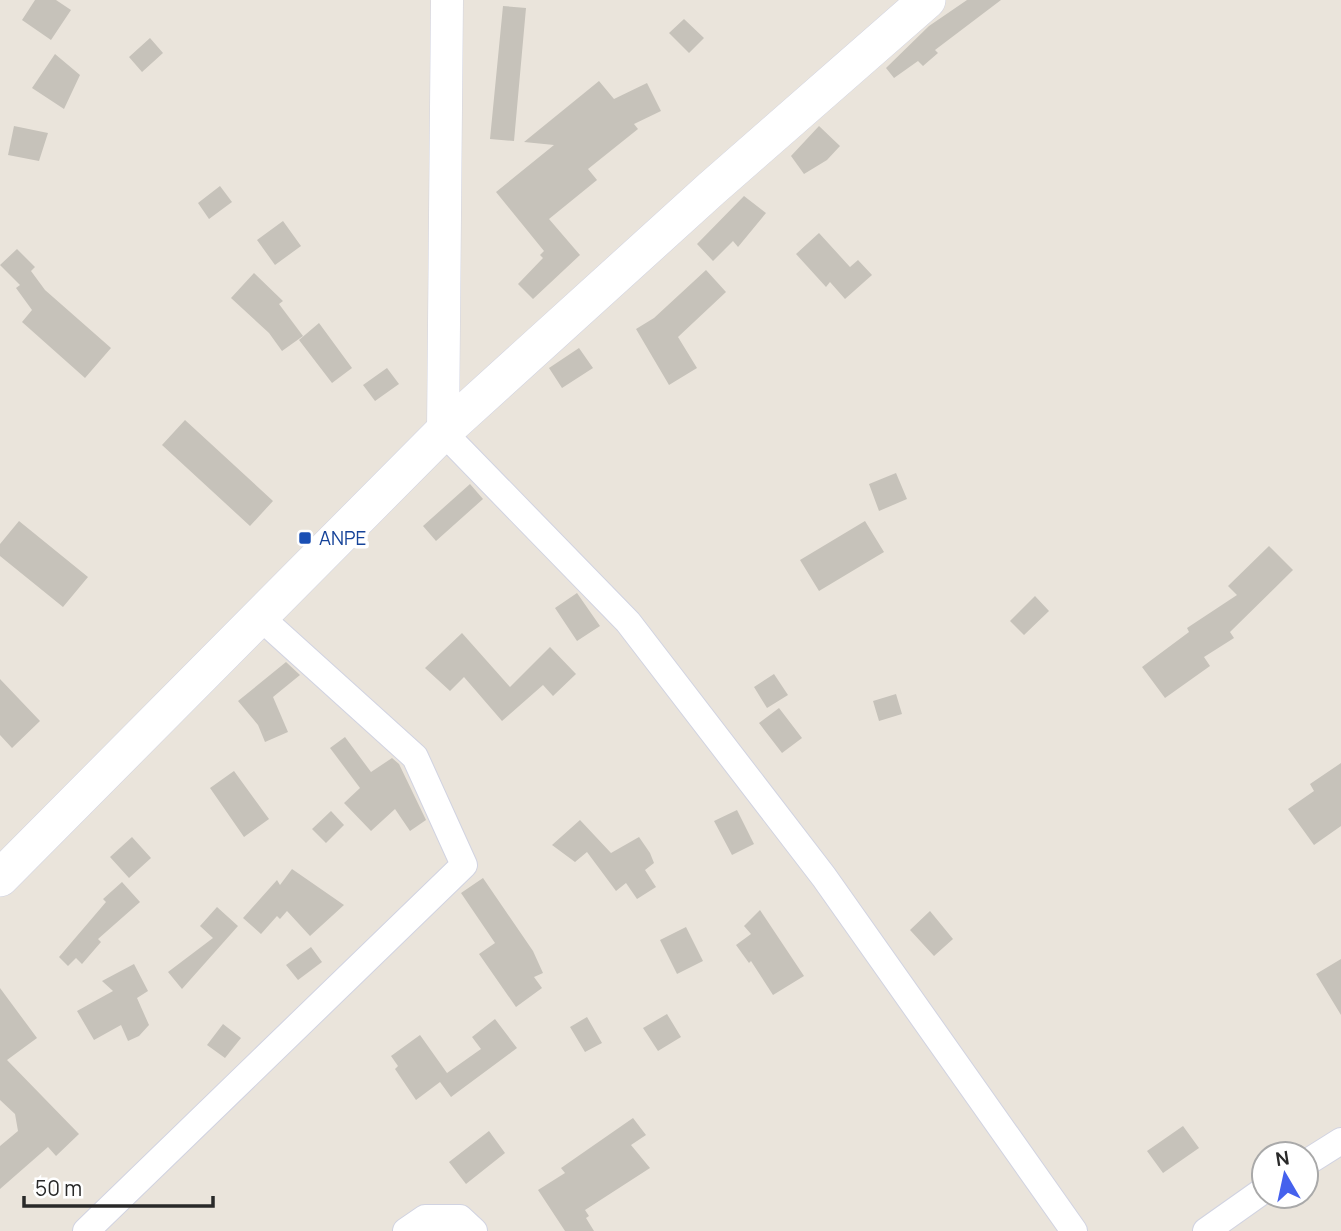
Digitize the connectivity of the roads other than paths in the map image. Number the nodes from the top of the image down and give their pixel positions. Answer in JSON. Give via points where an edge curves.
{"nodes":[{"id":1,"x":446,"y":0,"type":"edge"},
{"id":2,"x":927,"y":0,"type":"edge"},
{"id":3,"x":443,"y":432,"type":"junction"},
{"id":4,"x":260,"y":617,"type":"junction"},
{"id":5,"x":0,"y":878,"type":"edge"},
{"id":6,"x":1341,"y":1141,"type":"edge"},
{"id":7,"x":1320,"y":1154,"type":"edge"},
{"id":8,"x":1250,"y":1200,"type":"edge"},
{"id":9,"x":86,"y":1231,"type":"edge"},
{"id":10,"x":406,"y":1231,"type":"edge"},
{"id":11,"x":474,"y":1231,"type":"edge"},
{"id":12,"x":1074,"y":1231,"type":"edge"},
{"id":13,"x":1206,"y":1231,"type":"edge"}],
"edges":[{"from":1,"to":3,"type":"street"},
{"from":2,"to":3,"type":"main road"},
{"from":3,"to":4,"type":"main road"},
{"from":3,"to":12,"type":"street","via":[[628,622],[824,877]]},
{"from":4,"to":5,"type":"main road"},
{"from":4,"to":9,"type":"street","via":[[415,757],[464,865]]},
{"from":6,"to":7,"type":"street"},
{"from":8,"to":13,"type":"street"},
{"from":10,"to":11,"type":"street","via":[[425,1218],[460,1218]]}]}
